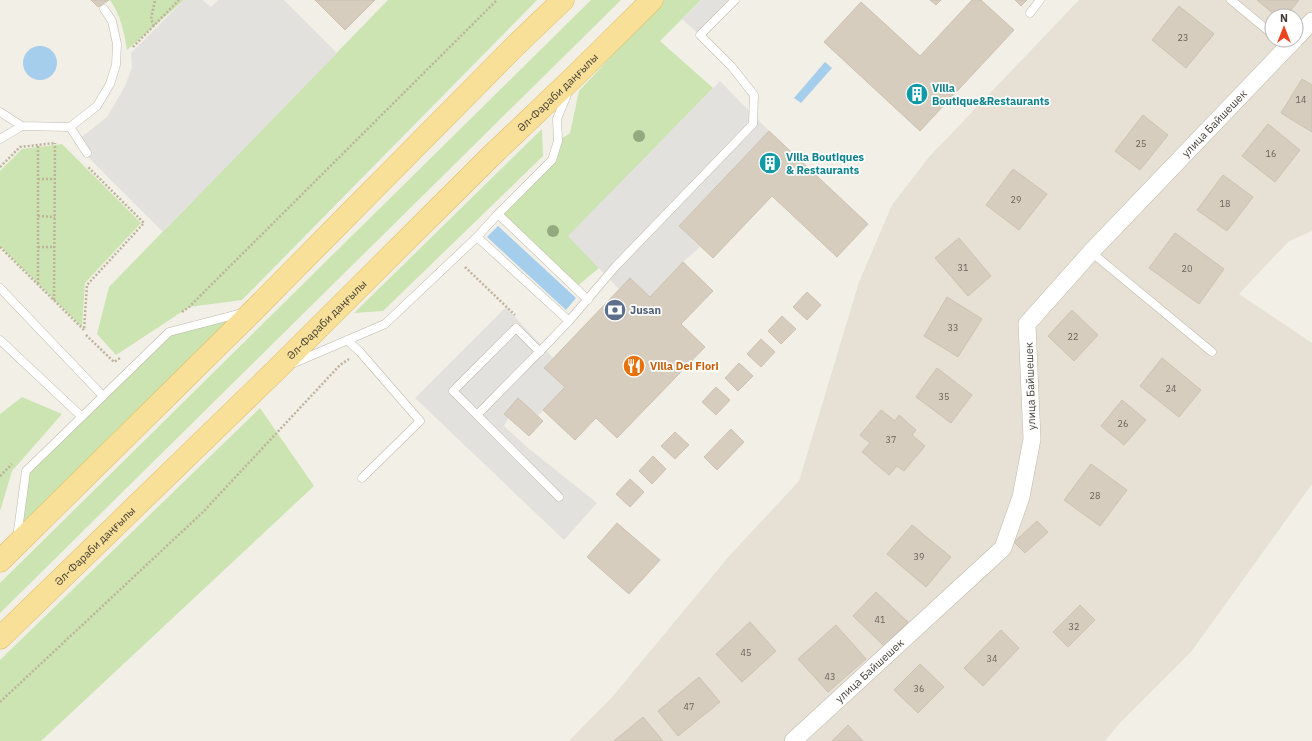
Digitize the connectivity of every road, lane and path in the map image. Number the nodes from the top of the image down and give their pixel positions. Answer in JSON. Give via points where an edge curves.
{"nodes":[{"id":1,"x":155,"y":0,"type":"edge"},
{"id":2,"x":179,"y":0,"type":"edge"},
{"id":3,"x":497,"y":0,"type":"edge"},
{"id":4,"x":563,"y":0,"type":"edge"},
{"id":5,"x":652,"y":0,"type":"edge"},
{"id":6,"x":735,"y":0,"type":"edge"},
{"id":7,"x":1040,"y":0,"type":"edge"},
{"id":8,"x":1231,"y":0,"type":"edge"},
{"id":9,"x":104,"y":9,"type":"dead end"},
{"id":10,"x":1030,"y":13,"type":"dead end"},
{"id":11,"x":1312,"y":21,"type":"edge"},
{"id":12,"x":154,"y":26,"type":"junction"},
{"id":13,"x":1264,"y":27,"type":"edge"},
{"id":14,"x":1304,"y":28,"type":"edge"},
{"id":15,"x":132,"y":47,"type":"dead end"},
{"id":16,"x":1282,"y":48,"type":"edge"},
{"id":17,"x":575,"y":76,"type":"junction"},
{"id":18,"x":0,"y":112,"type":"edge"},
{"id":19,"x":22,"y":126,"type":"junction"},
{"id":20,"x":70,"y":127,"type":"junction"},
{"id":21,"x":0,"y":139,"type":"edge"},
{"id":22,"x":63,"y":142,"type":"dead end"},
{"id":23,"x":55,"y":143,"type":"junction"},
{"id":24,"x":38,"y":145,"type":"junction"},
{"id":25,"x":87,"y":153,"type":"dead end"},
{"id":26,"x":84,"y":163,"type":"dead end"},
{"id":27,"x":0,"y":167,"type":"edge"},
{"id":28,"x":38,"y":179,"type":"junction"},
{"id":29,"x":55,"y":179,"type":"junction"},
{"id":30,"x":498,"y":214,"type":"junction"},
{"id":31,"x":38,"y":216,"type":"junction"},
{"id":32,"x":55,"y":216,"type":"junction"},
{"id":33,"x":477,"y":237,"type":"junction"},
{"id":34,"x":0,"y":247,"type":"edge"},
{"id":35,"x":38,"y":247,"type":"junction"},
{"id":36,"x":55,"y":247,"type":"junction"},
{"id":37,"x":1091,"y":252,"type":"junction"},
{"id":38,"x":461,"y":264,"type":"dead end"},
{"id":39,"x":38,"y":284,"type":"junction"},
{"id":40,"x":0,"y":288,"type":"edge"},
{"id":41,"x":588,"y":300,"type":"junction"},
{"id":42,"x":54,"y":301,"type":"junction"},
{"id":43,"x":253,"y":311,"type":"junction"},
{"id":44,"x":177,"y":316,"type":"dead end"},
{"id":45,"x":518,"y":318,"type":"dead end"},
{"id":46,"x":569,"y":321,"type":"junction"},
{"id":47,"x":86,"y":335,"type":"dead end"},
{"id":48,"x":0,"y":340,"type":"edge"},
{"id":49,"x":347,"y":340,"type":"junction"},
{"id":50,"x":360,"y":352,"type":"junction"},
{"id":51,"x":540,"y":352,"type":"junction"},
{"id":52,"x":1212,"y":352,"type":"dead end"},
{"id":53,"x":123,"y":356,"type":"dead end"},
{"id":54,"x":276,"y":370,"type":"junction"},
{"id":55,"x":103,"y":396,"type":"junction"},
{"id":56,"x":477,"y":415,"type":"junction"},
{"id":57,"x":81,"y":416,"type":"junction"},
{"id":58,"x":14,"y":462,"type":"dead end"},
{"id":59,"x":0,"y":476,"type":"edge"},
{"id":60,"x":362,"y":478,"type":"dead end"},
{"id":61,"x":559,"y":497,"type":"dead end"},
{"id":62,"x":16,"y":545,"type":"junction"},
{"id":63,"x":0,"y":561,"type":"edge"},
{"id":64,"x":0,"y":638,"type":"edge"},
{"id":65,"x":0,"y":702,"type":"edge"},
{"id":66,"x":793,"y":741,"type":"edge"}],
"edges":[{"from":1,"to":12,"type":"path","via":[[151,19]]},
{"from":2,"to":12,"type":"path"},
{"from":3,"to":44,"type":"path","via":[[189,307]]},
{"from":4,"to":43,"type":"main road"},
{"from":5,"to":17,"type":"main road","name":"Әл-Фараби даңғылы"},
{"from":6,"to":41,"type":"lane","via":[[700,35],[732,67],[754,95],[753,124],[615,267]]},
{"from":7,"to":10,"type":"lane"},
{"from":8,"to":13,"type":"lane"},
{"from":9,"to":20,"type":"lane","via":[[112,22],[117,44],[116,65],[110,84],[97,106]]},
{"from":11,"to":14,"type":"street","name":"улица Байшешек"},
{"from":12,"to":15,"type":"path"},
{"from":16,"to":37,"type":"street","name":"улица Байшешек"},
{"from":17,"to":30,"type":"lane","via":[[557,119],[558,141],[552,160]]},
{"from":17,"to":54,"type":"main road","name":"Әл-Фараби даңғылы"},
{"from":18,"to":19,"type":"lane"},
{"from":19,"to":20,"type":"lane"},
{"from":19,"to":21,"type":"lane"},
{"from":20,"to":25,"type":"lane"},
{"from":22,"to":23,"type":"path"},
{"from":23,"to":24,"type":"path"},
{"from":23,"to":29,"type":"path"},
{"from":24,"to":27,"type":"path","via":[[20,147]]},
{"from":24,"to":28,"type":"path"},
{"from":26,"to":42,"type":"path","via":[[144,223],[87,284],[84,330]]},
{"from":28,"to":29,"type":"path"},
{"from":28,"to":31,"type":"path"},
{"from":29,"to":32,"type":"path"},
{"from":30,"to":33,"type":"lane"},
{"from":30,"to":41,"type":"lane"},
{"from":31,"to":32,"type":"path"},
{"from":31,"to":35,"type":"path"},
{"from":32,"to":36,"type":"path"},
{"from":33,"to":46,"type":"lane"},
{"from":33,"to":49,"type":"lane","via":[[385,324]]},
{"from":34,"to":39,"type":"path"},
{"from":35,"to":36,"type":"path"},
{"from":35,"to":39,"type":"path"},
{"from":36,"to":42,"type":"path"},
{"from":37,"to":52,"type":"lane"},
{"from":37,"to":66,"type":"street","name":"улица Байшешек","via":[[1027,324],[1032,439],[1021,497],[1003,548]]},
{"from":38,"to":45,"type":"path"},
{"from":39,"to":42,"type":"path"},
{"from":40,"to":55,"type":"lane"},
{"from":41,"to":46,"type":"lane"},
{"from":43,"to":55,"type":"lane","via":[[169,332]]},
{"from":43,"to":62,"type":"main road"},
{"from":46,"to":51,"type":"lane"},
{"from":47,"to":53,"type":"path","via":[[114,362]]},
{"from":48,"to":57,"type":"lane"},
{"from":49,"to":50,"type":"lane"},
{"from":49,"to":54,"type":"lane"},
{"from":50,"to":60,"type":"lane","via":[[420,421]]},
{"from":50,"to":65,"type":"path","via":[[340,366],[202,513]]},
{"from":51,"to":56,"type":"lane"},
{"from":51,"to":56,"type":"lane","via":[[516,328],[453,391]]},
{"from":54,"to":64,"type":"main road","name":"Әл-Фараби даңғылы"},
{"from":55,"to":57,"type":"lane"},
{"from":56,"to":61,"type":"lane"},
{"from":57,"to":62,"type":"lane","via":[[26,471]]},
{"from":58,"to":59,"type":"path"},
{"from":62,"to":63,"type":"main road"}]}
